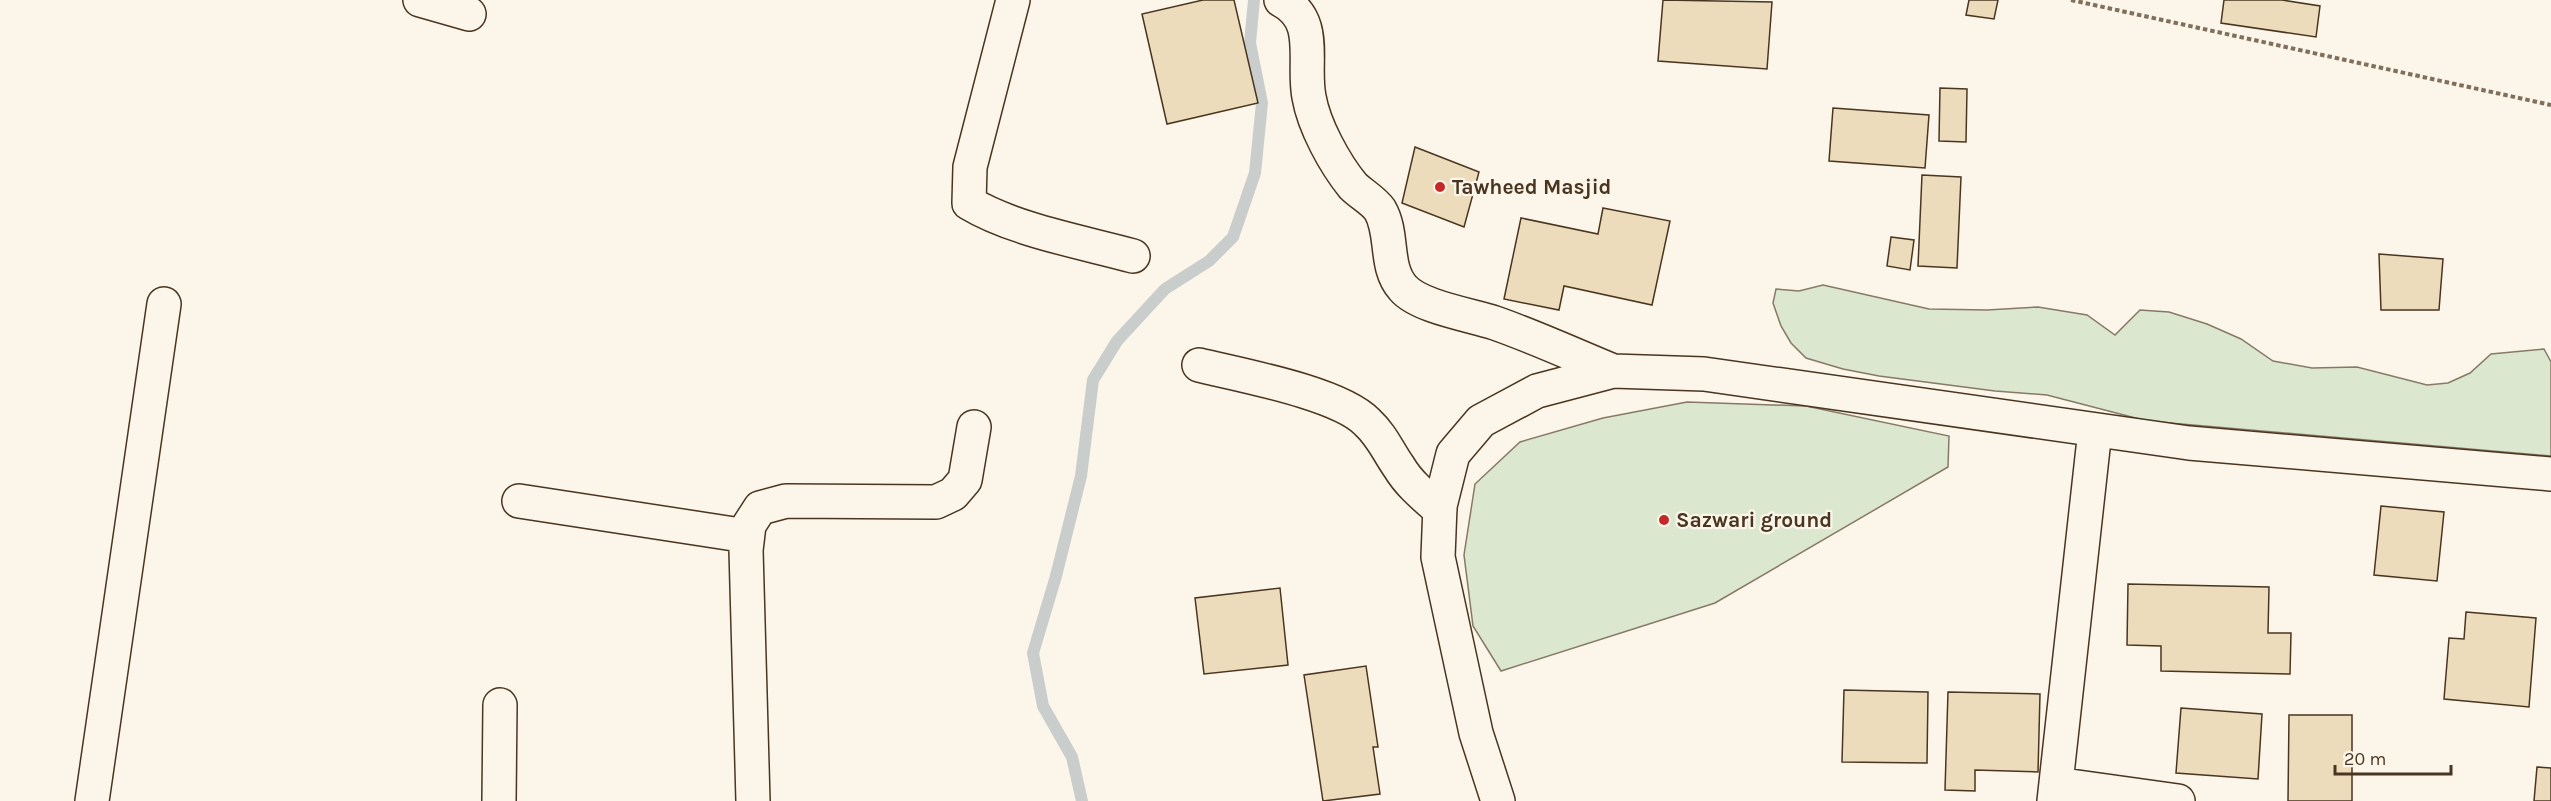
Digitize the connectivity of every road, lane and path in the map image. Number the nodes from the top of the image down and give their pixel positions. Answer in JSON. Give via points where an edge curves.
{"nodes":[{"id":1,"x":420,"y":0,"type":"edge"},
{"id":2,"x":1013,"y":0,"type":"edge"},
{"id":3,"x":1281,"y":0,"type":"edge"},
{"id":4,"x":2071,"y":0,"type":"edge"},
{"id":5,"x":470,"y":14,"type":"dead end"},
{"id":6,"x":2551,"y":105,"type":"edge"},
{"id":7,"x":1133,"y":256,"type":"dead end"},
{"id":8,"x":164,"y":304,"type":"dead end"},
{"id":9,"x":1199,"y":365,"type":"dead end"},
{"id":10,"x":1613,"y":371,"type":"junction"},
{"id":11,"x":974,"y":427,"type":"dead end"},
{"id":12,"x":2095,"y":430,"type":"junction"},
{"id":13,"x":2551,"y":474,"type":"edge"},
{"id":14,"x":519,"y":501,"type":"dead end"},
{"id":15,"x":1440,"y":510,"type":"junction"},
{"id":16,"x":747,"y":536,"type":"junction"},
{"id":17,"x":500,"y":705,"type":"dead end"},
{"id":18,"x":2055,"y":793,"type":"edge"},
{"id":19,"x":92,"y":801,"type":"edge"},
{"id":20,"x":499,"y":801,"type":"edge"},
{"id":21,"x":753,"y":801,"type":"edge"},
{"id":22,"x":1498,"y":801,"type":"edge"},
{"id":23,"x":2178,"y":801,"type":"edge"}],
"edges":[{"from":1,"to":5,"type":"street"},
{"from":2,"to":7,"type":"street","via":[[970,167],[969,203],[1033,228]]},
{"from":3,"to":10,"type":"street","via":[[1291,5],[1305,23],[1309,99],[1319,127],[1335,163],[1379,209],[1387,230],[1392,269],[1403,288],[1420,300],[1496,324]]},
{"from":4,"to":6,"type":"path"},
{"from":8,"to":19,"type":"street"},
{"from":9,"to":15,"type":"street","via":[[1335,402],[1365,420],[1387,444],[1419,492]]},
{"from":10,"to":12,"type":"street","via":[[1704,374]]},
{"from":10,"to":15,"type":"street","via":[[1537,391],[1481,421],[1453,454]]},
{"from":11,"to":16,"type":"street","via":[[965,480],[953,494],[936,502],[786,501],[760,508]]},
{"from":12,"to":13,"type":"street","via":[[2189,443]]},
{"from":12,"to":18,"type":"street"},
{"from":14,"to":16,"type":"street"},
{"from":15,"to":22,"type":"street","via":[[1438,557],[1476,733]]},
{"from":16,"to":21,"type":"street"},
{"from":17,"to":20,"type":"street"},
{"from":18,"to":23,"type":"street"}]}
